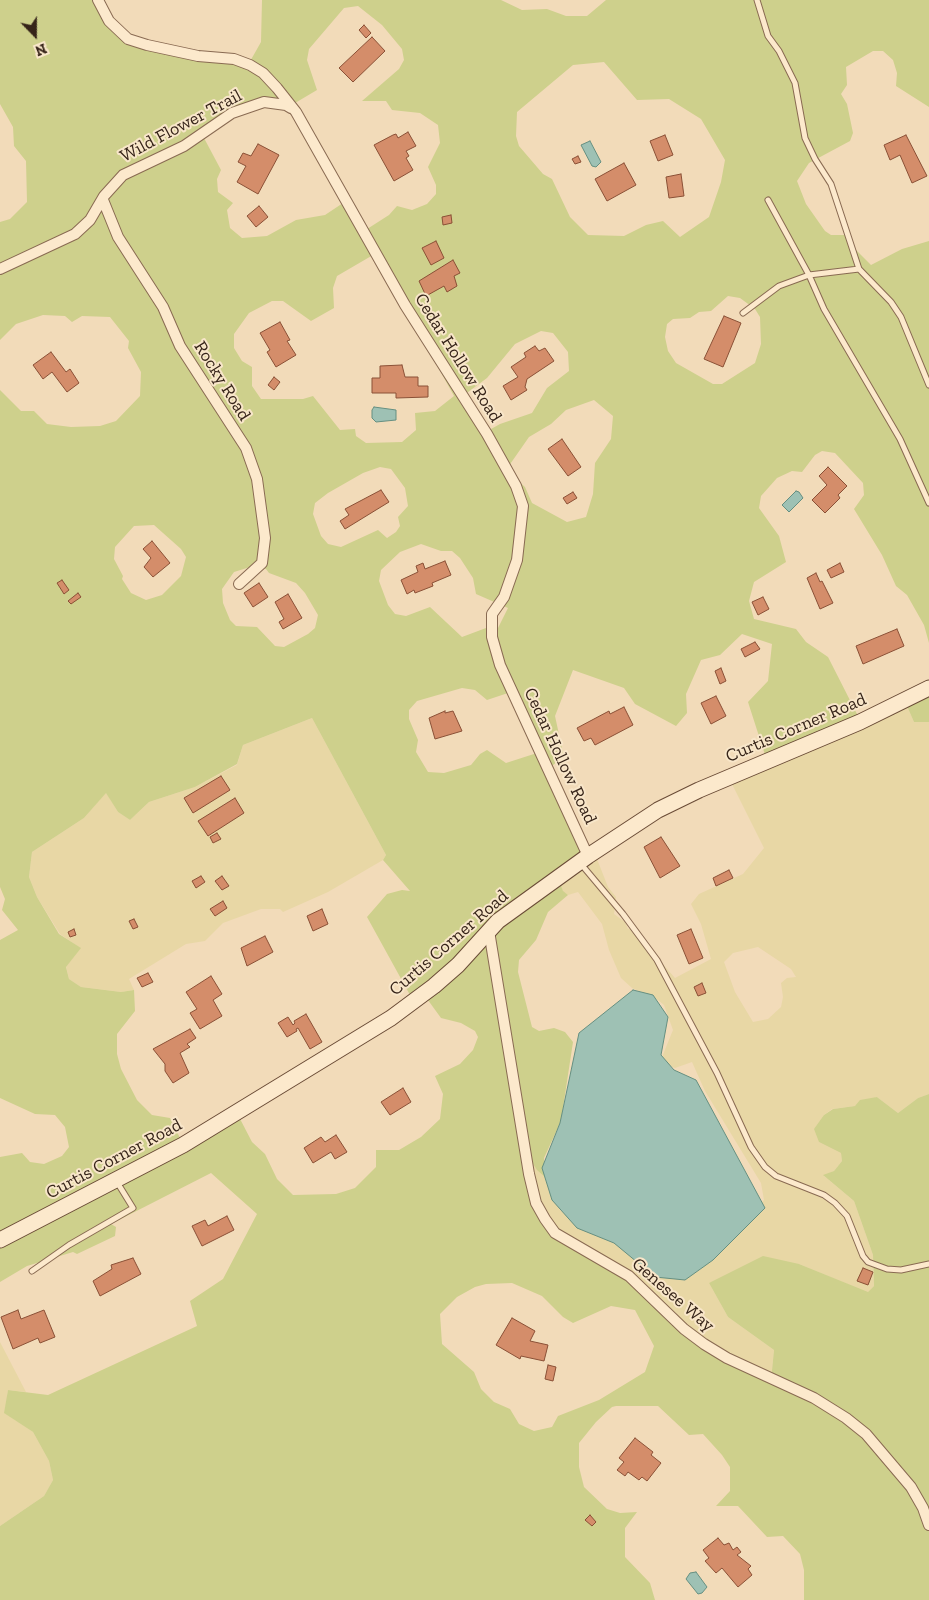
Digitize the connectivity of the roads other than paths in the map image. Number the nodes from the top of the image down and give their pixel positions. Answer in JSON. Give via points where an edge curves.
{"nodes":[{"id":1,"x":98,"y":0,"type":"edge"},
{"id":2,"x":757,"y":0,"type":"edge"},
{"id":3,"x":292,"y":109,"type":"junction"},
{"id":4,"x":103,"y":200,"type":"junction"},
{"id":5,"x":768,"y":200,"type":"dead end"},
{"id":6,"x":0,"y":269,"type":"edge"},
{"id":7,"x":859,"y":269,"type":"junction"},
{"id":8,"x":809,"y":275,"type":"junction"},
{"id":9,"x":743,"y":313,"type":"dead end"},
{"id":10,"x":929,"y":386,"type":"edge"},
{"id":11,"x":929,"y":503,"type":"edge"},
{"id":12,"x":239,"y":584,"type":"dead end"},
{"id":13,"x":929,"y":688,"type":"edge"},
{"id":14,"x":584,"y":859,"type":"junction"},
{"id":15,"x":489,"y":931,"type":"junction"},
{"id":16,"x":116,"y":1180,"type":"junction"},
{"id":17,"x":0,"y":1240,"type":"edge"},
{"id":18,"x":929,"y":1264,"type":"edge"},
{"id":19,"x":32,"y":1271,"type":"dead end"},
{"id":20,"x":929,"y":1525,"type":"edge"}],
"edges":[{"from":1,"to":3,"type":"street","name":"Cedar Hollow Road","via":[[109,21],[128,39],[198,56],[234,59],[250,65],[272,83]]},
{"from":2,"to":7,"type":"lane","via":[[768,36],[795,84],[805,138],[810,152],[831,184]]},
{"from":3,"to":4,"type":"street","name":"Wild Flower Trail","via":[[272,102],[241,108],[184,146],[122,175]]},
{"from":3,"to":14,"type":"street","name":"Cedar Hollow Road","via":[[405,305],[516,486],[523,506],[520,545],[504,597],[492,614],[492,637],[500,665]]},
{"from":4,"to":6,"type":"street","name":"Wild Flower Trail","via":[[90,220],[75,234]]},
{"from":4,"to":12,"type":"street","name":"Rocky Road","via":[[118,237],[163,307],[180,346],[246,448],[257,479],[265,538],[262,563]]},
{"from":5,"to":8,"type":"lane"},
{"from":7,"to":8,"type":"lane"},
{"from":7,"to":10,"type":"lane","via":[[901,317]]},
{"from":8,"to":9,"type":"lane","via":[[778,286]]},
{"from":8,"to":11,"type":"lane","via":[[824,309],[900,439]]},
{"from":13,"to":14,"type":"street","name":"Curtis Corner Road","via":[[860,722],[678,799]]},
{"from":14,"to":15,"type":"street","name":"Curtis Corner Road","via":[[498,921]]},
{"from":14,"to":18,"type":"lane","via":[[656,960],[717,1073],[751,1147],[765,1167],[776,1176],[824,1195],[835,1203],[847,1216],[868,1262],[902,1270]]},
{"from":15,"to":16,"type":"street","name":"Curtis Corner Road","via":[[458,965],[391,1018],[183,1145]]},
{"from":15,"to":20,"type":"street","name":"Genesee Way","via":[[529,1174],[536,1203],[544,1219],[560,1236],[629,1276],[704,1344],[814,1398],[846,1418],[866,1434],[906,1481],[923,1508]]},
{"from":16,"to":17,"type":"street","name":"Curtis Corner Road"},
{"from":16,"to":19,"type":"lane","via":[[133,1208]]}]}
